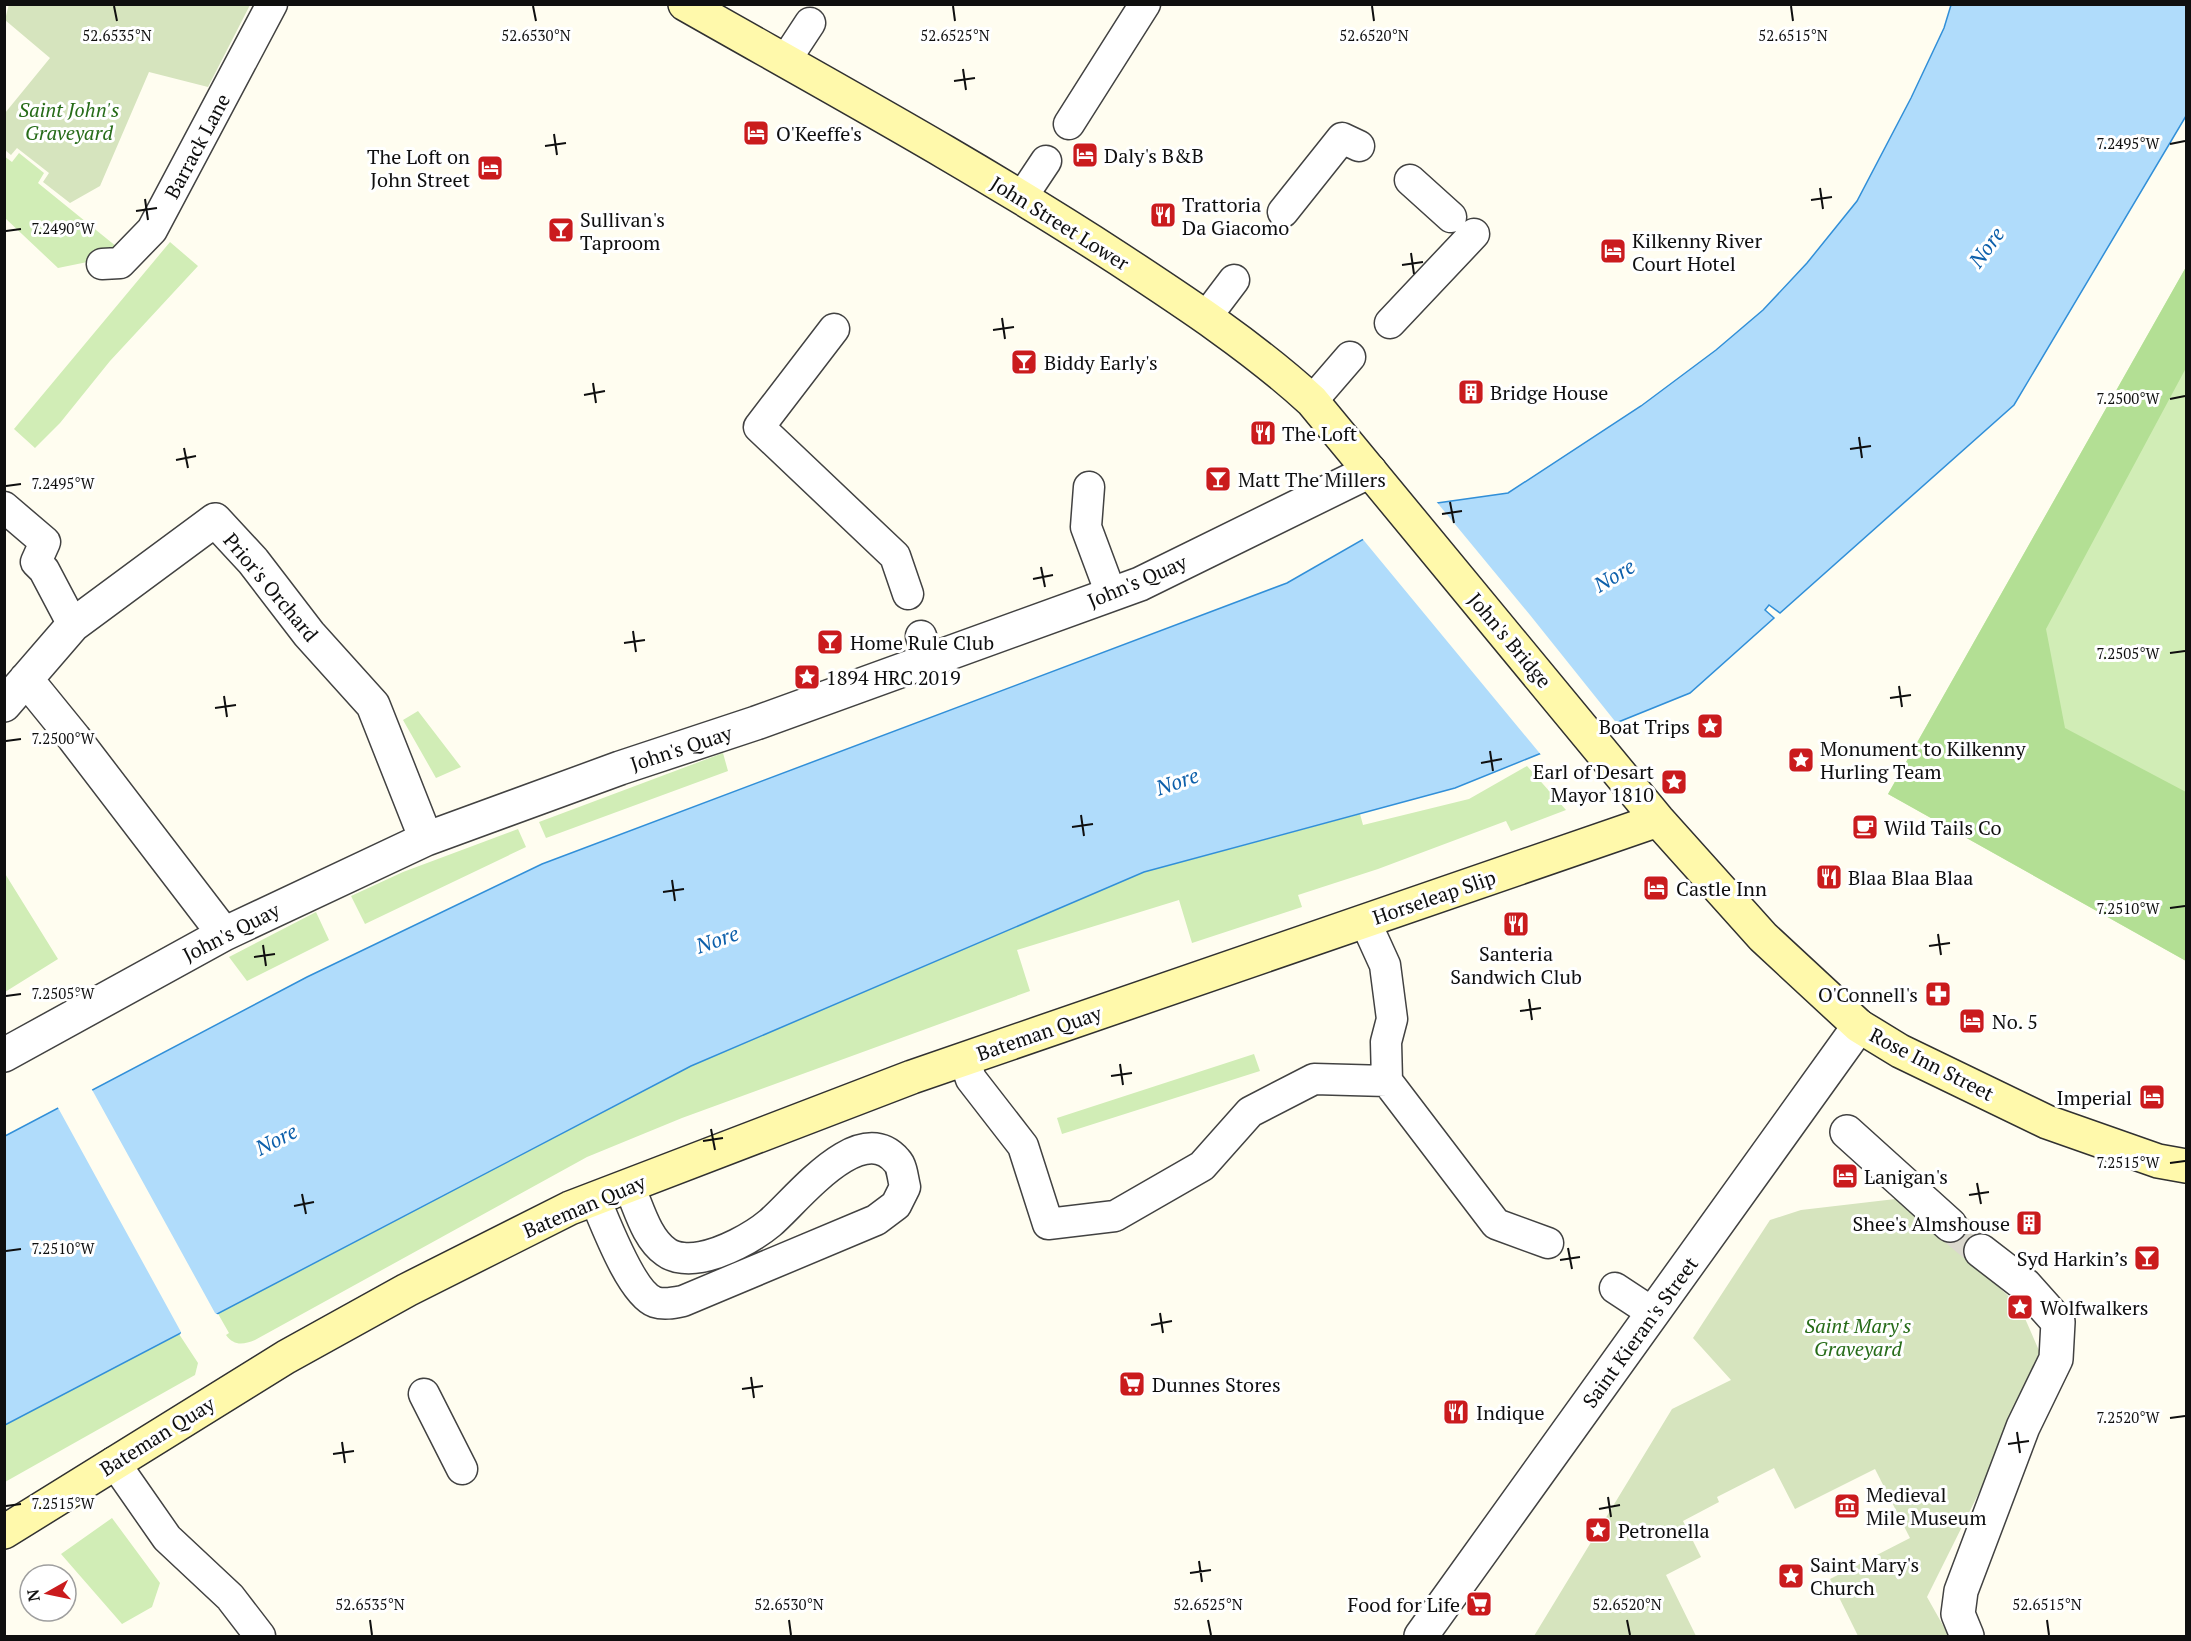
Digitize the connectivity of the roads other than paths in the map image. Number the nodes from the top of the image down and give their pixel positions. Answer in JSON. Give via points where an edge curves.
{"nodes":[{"id":1,"x":272,"y":4,"type":"edge"},
{"id":2,"x":685,"y":4,"type":"edge"},
{"id":3,"x":1145,"y":4,"type":"edge"},
{"id":4,"x":810,"y":22,"type":"dead end"},
{"id":5,"x":785,"y":61,"type":"junction"},
{"id":6,"x":1069,"y":124,"type":"dead end"},
{"id":7,"x":1350,"y":142,"type":"dead end"},
{"id":8,"x":1046,"y":161,"type":"dead end"},
{"id":9,"x":1410,"y":180,"type":"dead end"},
{"id":10,"x":1022,"y":197,"type":"junction"},
{"id":11,"x":1283,"y":212,"type":"dead end"},
{"id":12,"x":102,"y":264,"type":"dead end"},
{"id":13,"x":1234,"y":280,"type":"dead end"},
{"id":14,"x":1206,"y":317,"type":"junction"},
{"id":15,"x":1390,"y":323,"type":"dead end"},
{"id":16,"x":834,"y":329,"type":"dead end"},
{"id":17,"x":1350,"y":357,"type":"dead end"},
{"id":18,"x":1312,"y":401,"type":"junction"},
{"id":19,"x":1370,"y":471,"type":"junction"},
{"id":20,"x":1089,"y":487,"type":"dead end"},
{"id":21,"x":1392,"y":498,"type":"joint"},
{"id":22,"x":4,"y":507,"type":"edge"},
{"id":23,"x":908,"y":594,"type":"dead end"},
{"id":24,"x":1111,"y":594,"type":"junction"},
{"id":25,"x":73,"y":625,"type":"junction"},
{"id":26,"x":26,"y":679,"type":"junction"},
{"id":27,"x":4,"y":705,"type":"edge"},
{"id":28,"x":1627,"y":783,"type":"joint"},
{"id":29,"x":1658,"y":820,"type":"junction"},
{"id":30,"x":426,"y":839,"type":"junction"},
{"id":31,"x":1365,"y":921,"type":"junction"},
{"id":32,"x":224,"y":934,"type":"junction"},
{"id":33,"x":1209,"y":974,"type":"joint"},
{"id":34,"x":1859,"y":1026,"type":"junction"},
{"id":35,"x":4,"y":1055,"type":"edge"},
{"id":36,"x":964,"y":1059,"type":"junction"},
{"id":37,"x":1387,"y":1081,"type":"junction"},
{"id":38,"x":1847,"y":1132,"type":"dead end"},
{"id":39,"x":2187,"y":1166,"type":"edge"},
{"id":40,"x":629,"y":1186,"type":"junction"},
{"id":41,"x":595,"y":1199,"type":"junction"},
{"id":42,"x":1950,"y":1225,"type":"tunnel mouth"},
{"id":43,"x":1548,"y":1243,"type":"dead end"},
{"id":44,"x":1982,"y":1251,"type":"tunnel mouth"},
{"id":45,"x":1615,"y":1288,"type":"dead end"},
{"id":46,"x":1653,"y":1313,"type":"junction"},
{"id":47,"x":424,"y":1394,"type":"dead end"},
{"id":48,"x":114,"y":1462,"type":"junction"},
{"id":49,"x":462,"y":1468,"type":"dead end"},
{"id":50,"x":4,"y":1532,"type":"edge"},
{"id":51,"x":260,"y":1636,"type":"edge"},
{"id":52,"x":1421,"y":1636,"type":"edge"},
{"id":53,"x":1967,"y":1636,"type":"edge"}],
"edges":[{"from":1,"to":12,"type":"lane","name":"Barrack Lane","via":[[152,230],[120,263]]},
{"from":2,"to":5,"type":"main road","name":"John Street Lower"},
{"from":3,"to":6,"type":"lane"},
{"from":4,"to":5,"type":"lane"},
{"from":5,"to":10,"type":"main road","name":"John Street Lower"},
{"from":7,"to":11,"type":"lane"},
{"from":8,"to":10,"type":"lane"},
{"from":9,"to":15,"type":"lane","via":[[1462,226]]},
{"from":10,"to":14,"type":"main road","name":"John Street Lower"},
{"from":13,"to":14,"type":"lane"},
{"from":14,"to":18,"type":"main road","name":"John Street Lower","via":[[1280,371]]},
{"from":16,"to":23,"type":"lane","via":[[759,427],[896,556]]},
{"from":17,"to":18,"type":"lane"},
{"from":18,"to":19,"type":"main road","name":"John Street Lower"},
{"from":19,"to":21,"type":"main road","name":"John Street Lower"},
{"from":19,"to":24,"type":"street","name":"John's Quay","via":[[1140,584]]},
{"from":20,"to":24,"type":"lane","via":[[1086,527]]},
{"from":21,"to":28,"type":"main road","name":"John's Bridge"},
{"from":22,"to":25,"type":"lane","via":[[45,542],[36,562]]},
{"from":24,"to":30,"type":"street","name":"John's Quay","via":[[925,648]]},
{"from":25,"to":26,"type":"street","name":"Prior's Orchard"},
{"from":25,"to":30,"type":"street","name":"Prior's Orchard","via":[[215,520],[254,561],[309,634],[373,705]]},
{"from":26,"to":27,"type":"street","name":"Prior's Orchard"},
{"from":26,"to":32,"type":"street"},
{"from":28,"to":29,"type":"main road","name":"Rose Inn Street"},
{"from":29,"to":31,"type":"main road","name":"Horseleap Slip"},
{"from":29,"to":34,"type":"main road","name":"Rose Inn Street","via":[[1763,937]]},
{"from":30,"to":32,"type":"street","name":"John's Quay"},
{"from":31,"to":33,"type":"main road","name":"Horseleap Slip"},
{"from":31,"to":37,"type":"lane","via":[[1385,965],[1392,1019],[1386,1042]]},
{"from":32,"to":35,"type":"street","name":"John's Quay"},
{"from":33,"to":36,"type":"main road","name":"Bateman Quay"},
{"from":34,"to":39,"type":"main road","name":"Rose Inn Street","via":[[1900,1051],[2047,1122],[2158,1161]]},
{"from":34,"to":46,"type":"street","name":"Saint Kieran's Street"},
{"from":36,"to":37,"type":"lane","via":[[971,1079],[1023,1146],[1048,1224],[1115,1216],[1202,1166],[1250,1112],[1314,1078]]},
{"from":36,"to":40,"type":"main road","name":"Bateman Quay"},
{"from":37,"to":43,"type":"lane","via":[[1496,1224]]},
{"from":38,"to":42,"type":"street"},
{"from":40,"to":41,"type":"main road","name":"Bateman Quay"},
{"from":40,"to":41,"type":"lane","via":[[653,1240],[668,1254],[688,1259],[710,1255],[768,1225],[839,1160],[860,1148],[881,1149],[898,1162],[905,1187],[896,1205],[876,1220],[682,1302],[667,1304],[653,1302],[638,1289]]},
{"from":41,"to":48,"type":"main road","name":"Bateman Quay","via":[[387,1301],[286,1357]]},
{"from":44,"to":53,"type":"street","via":[[2025,1285],[2058,1322],[2056,1359],[2023,1427],[1961,1591],[1958,1614]]},
{"from":45,"to":46,"type":"lane"},
{"from":46,"to":52,"type":"street","name":"Saint Kieran's Street"},
{"from":47,"to":49,"type":"lane"},
{"from":48,"to":50,"type":"main road","name":"Bateman Quay"},
{"from":48,"to":51,"type":"lane","via":[[167,1538],[230,1597]]}]}
